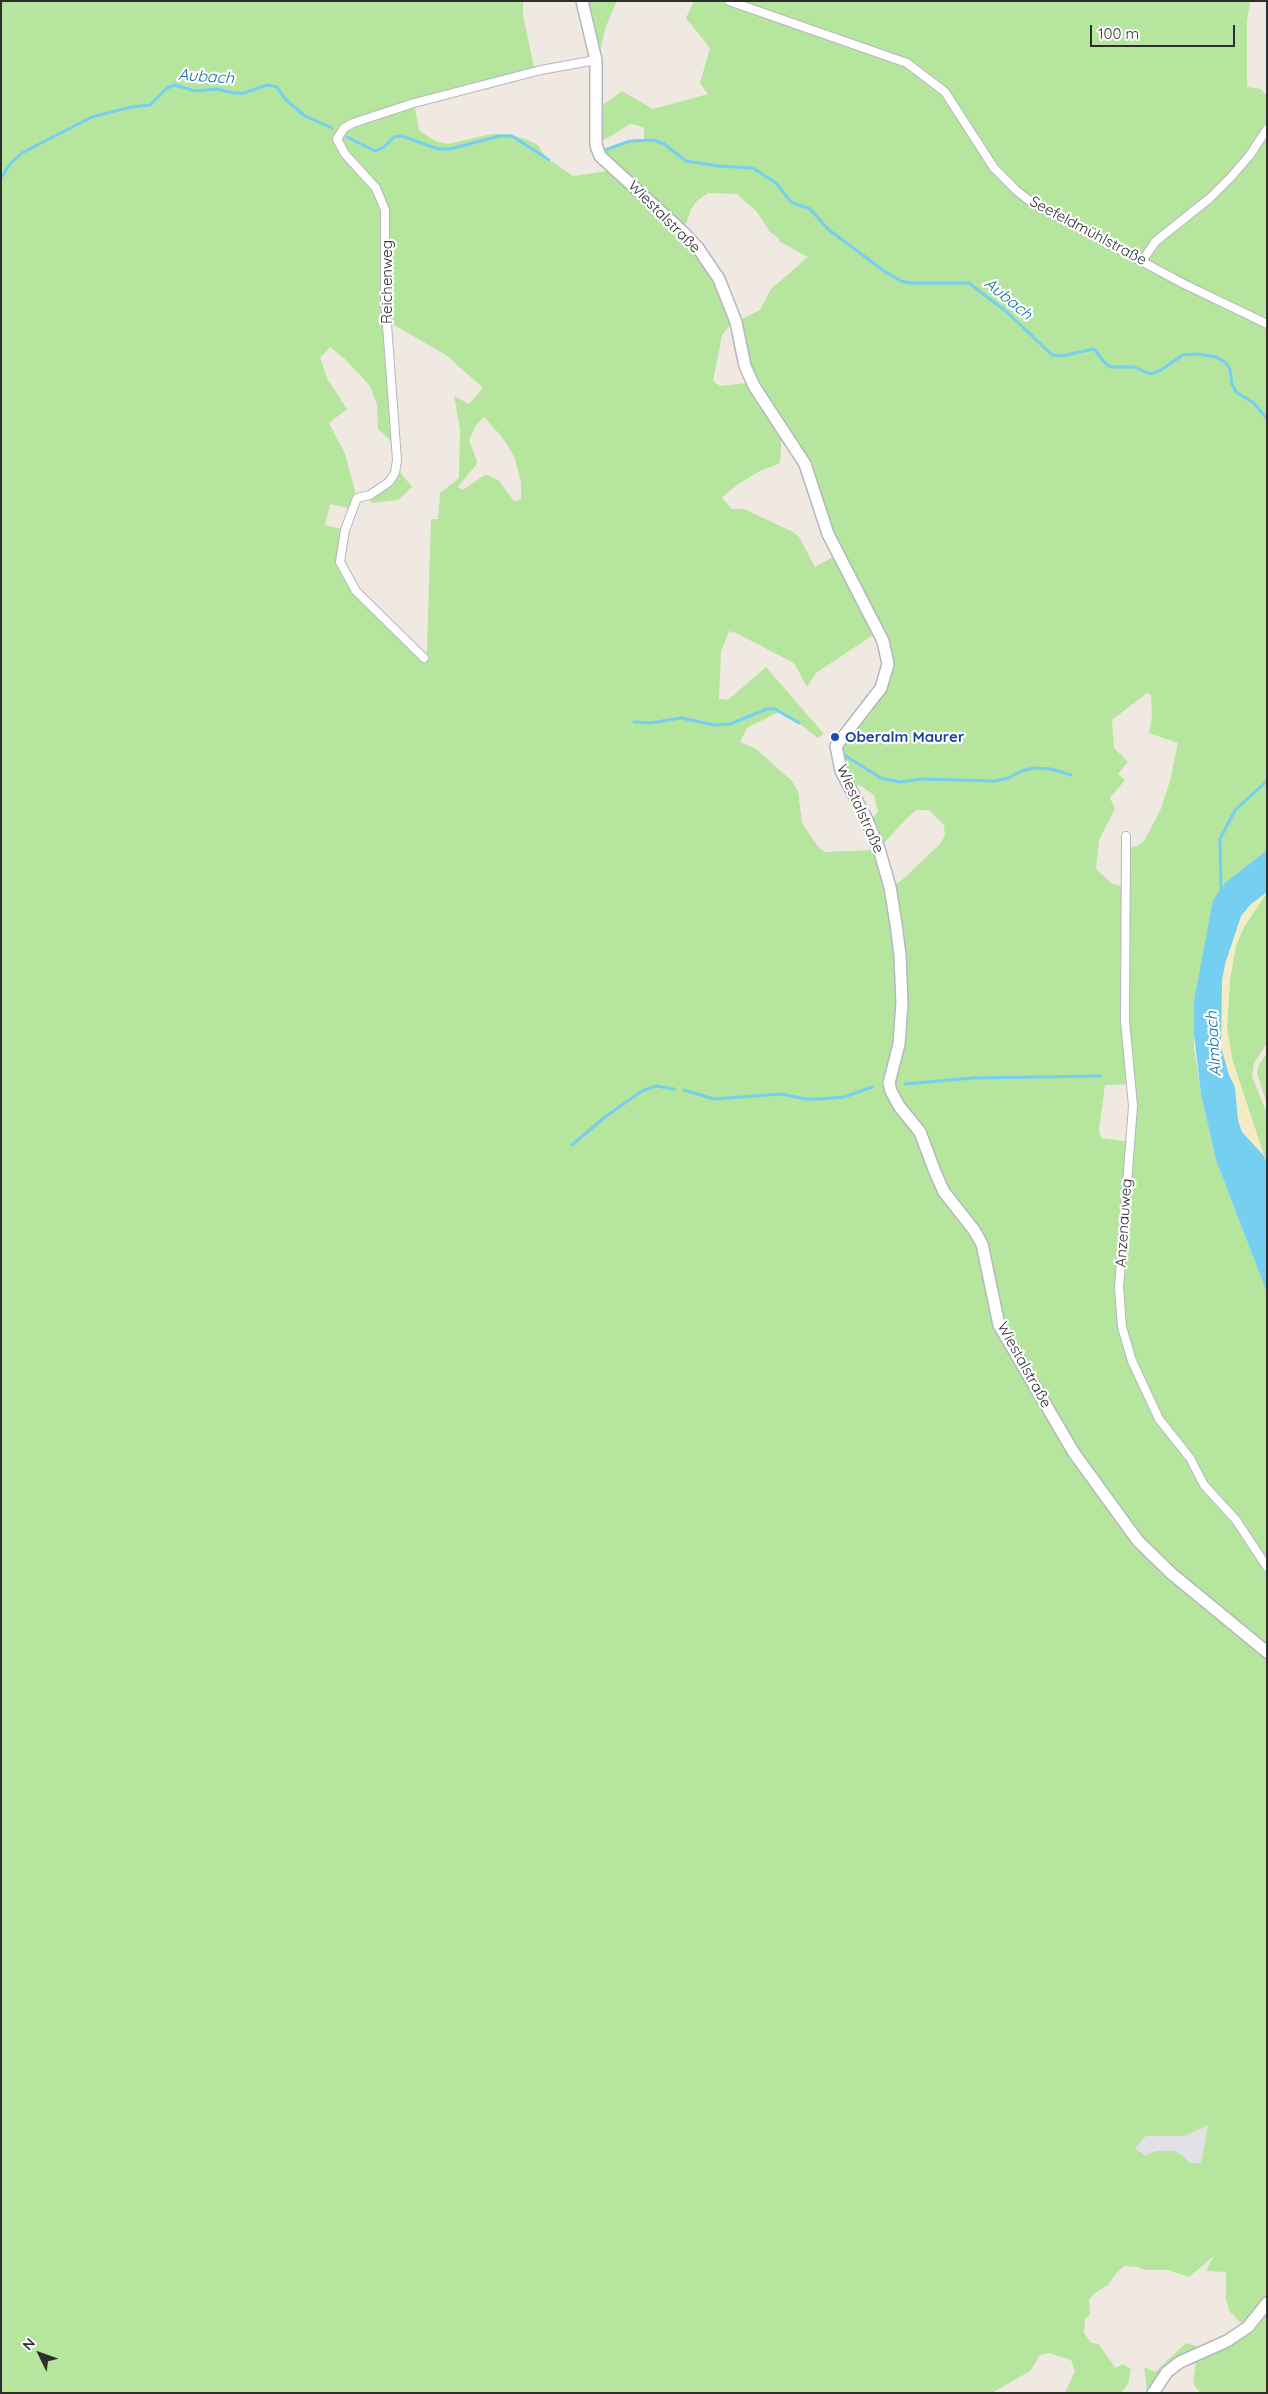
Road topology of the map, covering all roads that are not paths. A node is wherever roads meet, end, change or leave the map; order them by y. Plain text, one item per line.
1 (582, 1) edge
2 (728, 1) edge
3 (596, 60) junction
4 (1267, 129) edge
5 (1142, 261) junction
6 (1267, 324) edge
7 (424, 658) dead end
8 (1126, 836) dead end
9 (1267, 1567) edge
10 (1267, 1652) edge
11 (1267, 2303) edge
12 (1154, 2393) edge

1 - 3 street, Wiestalstraße
2 - 5 street, Seefeldmühlstraße
3 - 7 street, Reichenweg
3 - 10 street, Wiestalstraße
4 - 5 street
5 - 6 street, Seefeldmühlstraße
8 - 9 street, Anzenauweg
11 - 12 street

